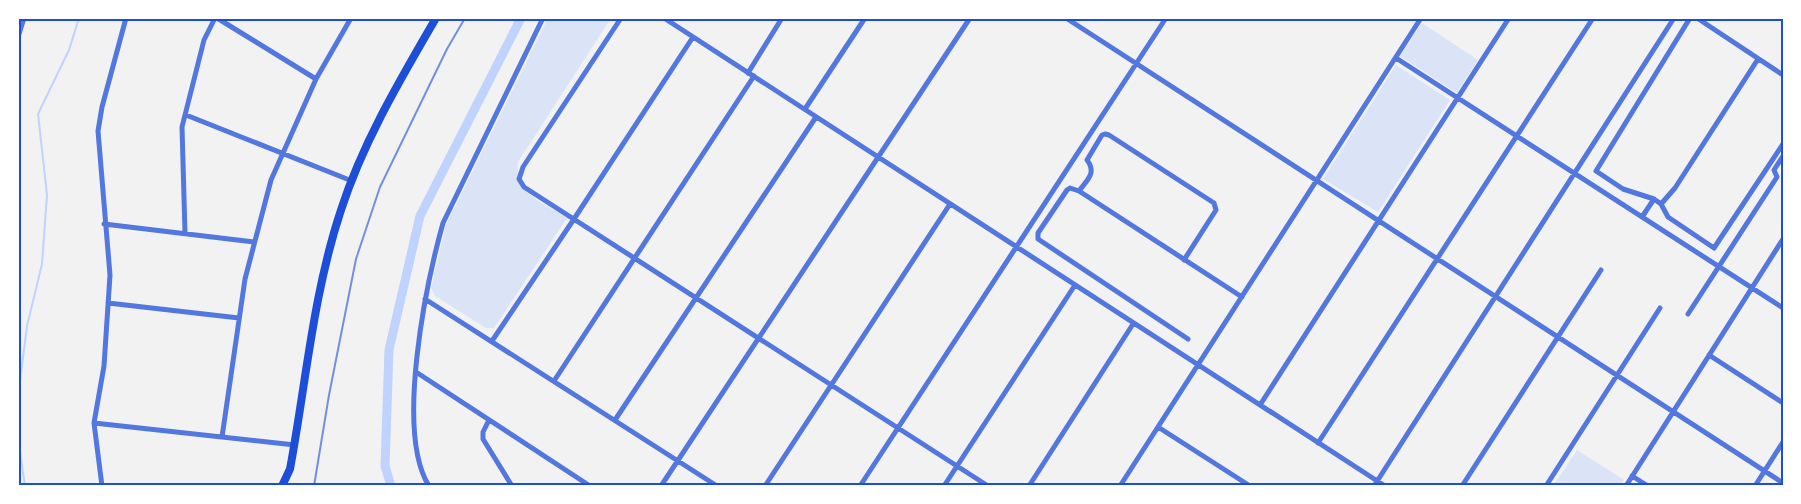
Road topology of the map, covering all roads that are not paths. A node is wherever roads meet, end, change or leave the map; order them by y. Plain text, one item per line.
1 (24, 18) edge
2 (126, 18) edge
3 (216, 18) edge
4 (351, 18) edge
5 (436, 18) edge
6 (543, 18) edge
7 (621, 18) edge
8 (664, 18) edge
9 (782, 18) edge
10 (865, 18) edge
11 (970, 18) edge
12 (1066, 18) edge
13 (1166, 18) edge
14 (1421, 18) edge
15 (1509, 18) edge
16 (1593, 18) edge
17 (1674, 18) edge
18 (1690, 18) edge
19 (1697, 18) edge
20 (673, 21) edge
21 (18, 37) edge
22 (693, 37) junction
23 (1396, 58) junction
24 (1758, 59) junction
25 (1136, 63) junction
26 (751, 75) junction
27 (1783, 75) edge
28 (316, 79) junction
29 (1457, 98) junction
30 (805, 110) junction
31 (186, 115) junction
32 (816, 117) junction
33 (1516, 136) junction
34 (1783, 144) edge
35 (283, 153) junction
36 (1783, 156) edge
37 (878, 157) junction
38 (1574, 174) junction
39 (1317, 180) junction
40 (352, 181) junction
41 (1079, 191) junction
42 (1654, 199) junction
43 (950, 204) junction
44 (1661, 204) junction
45 (1642, 217) junction
46 (574, 219) junction
47 (1378, 220) junction
48 (104, 224) junction
49 (185, 233) junction
50 (1783, 239) edge
51 (254, 242) junction
52 (1016, 247) junction
53 (634, 258) junction
54 (1437, 259) junction
55 (1184, 260) junction
56 (1719, 267) junction
57 (1601, 270) dead end
58 (1075, 285) junction
59 (1751, 288) junction
60 (1496, 296) junction
61 (1242, 297) junction
62 (696, 298) junction
63 (425, 299) junction
64 (108, 303) junction
65 (1660, 308) dead end
66 (1783, 309) edge
67 (1688, 314) dead end
68 (239, 318) junction
69 (1133, 324) junction
70 (1558, 337) junction
71 (759, 338) junction
72 (1188, 339) dead end
73 (492, 341) junction
74 (1709, 355) junction
75 (1198, 365) junction
76 (416, 372) junction
77 (1618, 376) junction
78 (554, 381) junction
79 (831, 385) junction
80 (1783, 403) edge
81 (1260, 405) junction
82 (1673, 412) junction
83 (489, 420) junction
84 (615, 420) junction
85 (94, 423) junction
86 (1158, 427) junction
87 (898, 428) junction
88 (222, 436) junction
89 (1783, 442) edge
90 (1318, 443) junction
91 (295, 445) junction
92 (678, 461) junction
93 (957, 466) junction
94 (1765, 471) junction
95 (1632, 476) junction
96 (1783, 483) edge
97 (1376, 484) edge
98 (102, 486) edge
99 (282, 486) edge
100 (429, 486) edge
101 (512, 486) edge
102 (590, 486) edge
103 (662, 486) edge
104 (717, 486) edge
105 (765, 486) edge
106 (860, 486) edge
107 (944, 486) edge
108 (988, 486) edge
109 (1029, 486) edge
110 (1120, 486) edge
111 (1249, 486) edge
112 (1385, 486) edge
113 (1462, 486) edge
114 (1546, 486) edge
115 (1626, 486) edge
116 (1648, 486) edge
117 (1755, 486) edge

1 - 21 street
2 - 48 street
3 - 28 street
3 - 31 street
4 - 28 street
5 - 40 main road
6 - 63 street
7 - 46 street
8 - 20 street
9 - 26 street
10 - 30 street
11 - 37 street
12 - 25 street
13 - 25 street
14 - 23 street
15 - 29 street
16 - 33 street
17 - 38 street
18 - 42 street
19 - 24 street
20 - 22 street
22 - 26 street
22 - 46 street
23 - 29 street
23 - 39 street
24 - 27 street
24 - 44 street
25 - 39 street
25 - 52 street
26 - 30 street
26 - 53 street
28 - 35 street
29 - 33 street
29 - 47 street
30 - 32 street
31 - 35 street
31 - 49 street
32 - 37 street
32 - 62 street
33 - 38 street
33 - 54 street
34 - 44 street
35 - 40 street
35 - 51 street
36 - 56 street
37 - 43 street
37 - 71 street
38 - 45 street
38 - 60 street
39 - 47 street
39 - 61 street
40 - 91 main road
41 - 55 street
41 - 55 street
41 - 72 street
42 - 44 street
42 - 45 street
43 - 52 street
43 - 79 street
45 - 56 street
46 - 53 street
46 - 73 street
47 - 54 street
47 - 81 street
48 - 49 street
48 - 64 street
49 - 51 street
50 - 59 street
51 - 68 street
52 - 58 street
52 - 87 street
53 - 62 street
53 - 78 street
54 - 60 street
54 - 90 street
55 - 61 street
56 - 59 street
56 - 67 street
57 - 70 street
58 - 69 street
58 - 93 street
59 - 66 street
59 - 74 street
60 - 70 street
60 - 97 street
61 - 75 street
62 - 71 street
62 - 84 street
63 - 73 street
63 - 76 street
64 - 68 street
64 - 85 street
65 - 77 street
68 - 88 street
69 - 75 street
69 - 109 street
70 - 77 street
70 - 113 street
71 - 79 street
71 - 92 street
73 - 78 street
74 - 80 street
74 - 82 street
75 - 81 street
75 - 86 street
76 - 83 street
76 - 100 street
77 - 82 street
77 - 114 street
78 - 84 street
79 - 87 street
79 - 105 street
81 - 90 street
82 - 94 street
82 - 95 street
83 - 101 street
83 - 102 street
84 - 92 street
85 - 88 street
85 - 98 street
86 - 110 street
86 - 111 street
87 - 93 street
87 - 106 street
88 - 91 street
89 - 94 street
90 - 97 street
91 - 99 main road
92 - 103 street
92 - 104 street
93 - 107 street
93 - 108 street
94 - 96 street
94 - 117 street
95 - 115 street
95 - 116 street
97 - 112 street

